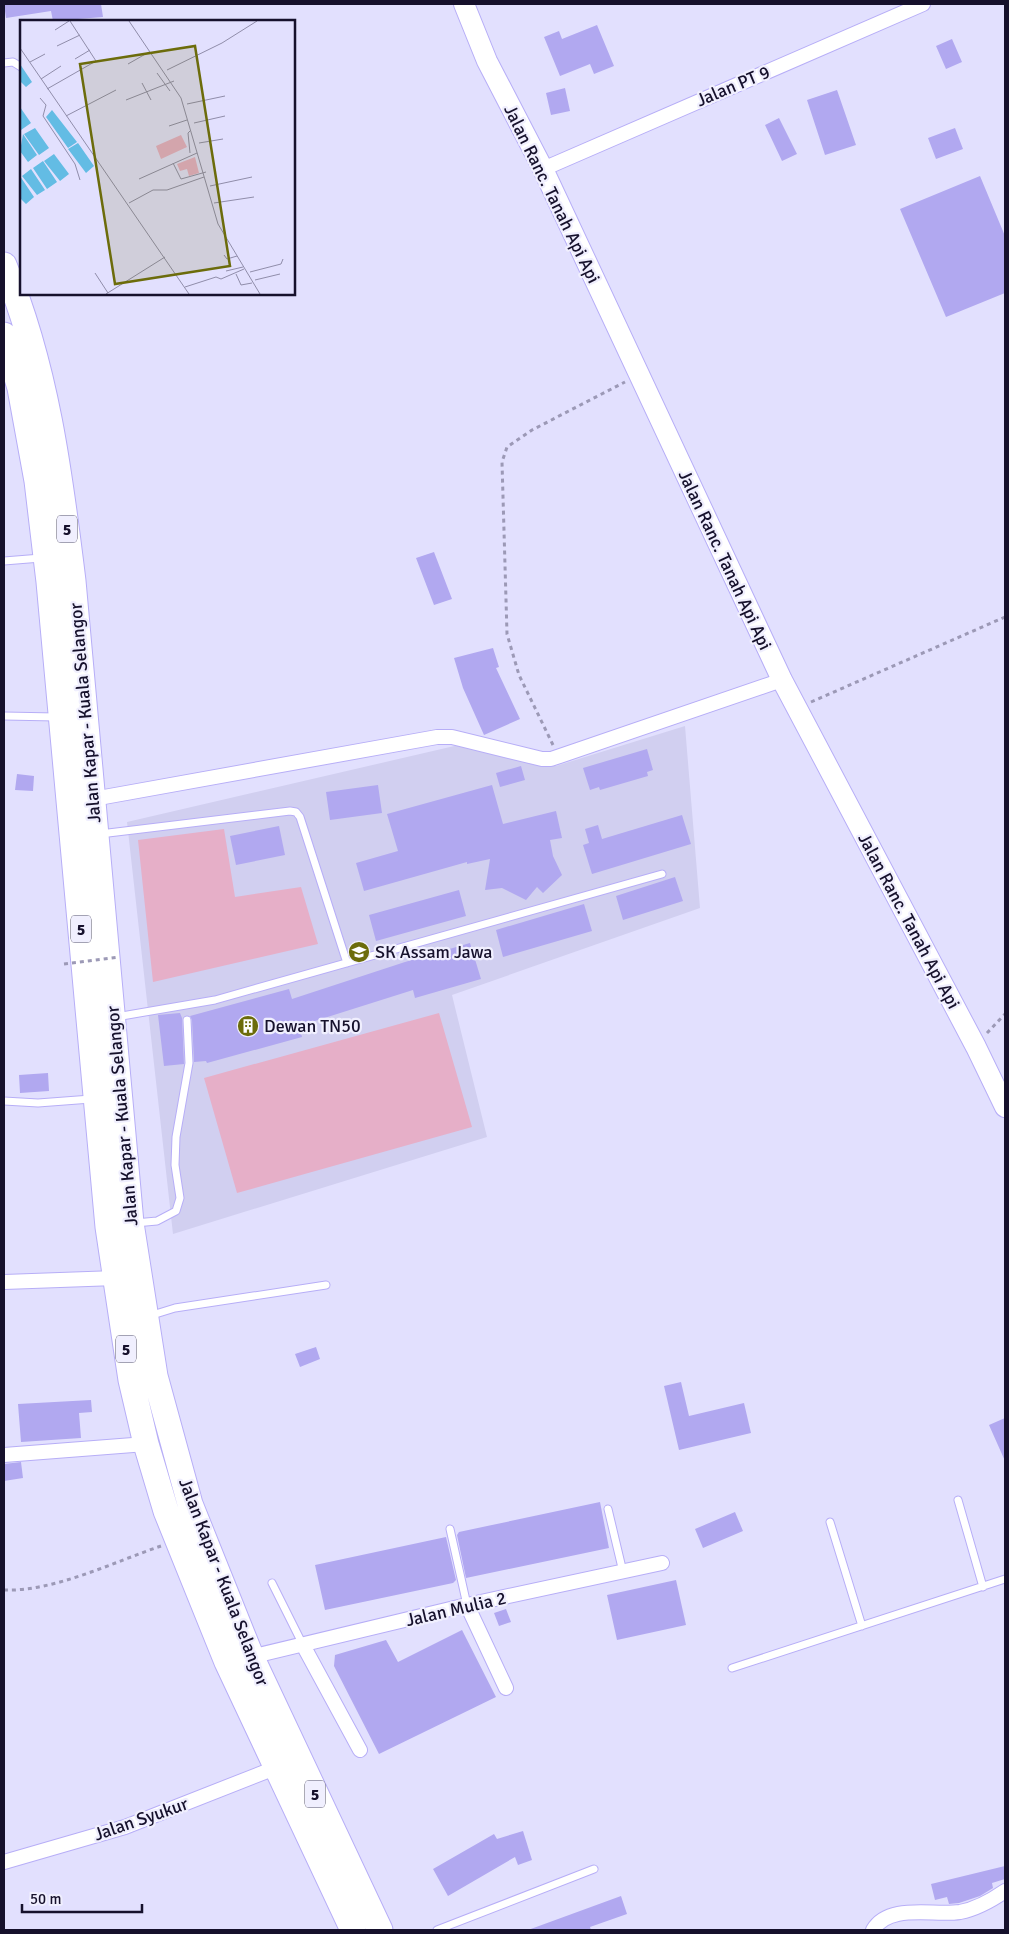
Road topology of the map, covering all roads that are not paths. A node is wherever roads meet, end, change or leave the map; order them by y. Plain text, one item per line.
1 (464, 4) edge
2 (923, 4) edge
3 (4, 62) edge
4 (20, 66) edge
5 (542, 169) junction
6 (4, 265) edge
7 (4, 335) edge
8 (46, 558) junction
9 (4, 561) edge
10 (782, 680) junction
11 (4, 716) edge
12 (61, 717) junction
13 (93, 799) junction
14 (84, 836) junction
15 (662, 874) dead end
16 (347, 963) junction
17 (101, 1019) junction
18 (187, 1020) dead end
19 (97, 1098) junction
20 (4, 1101) edge
21 (1005, 1107) edge
22 (131, 1223) junction
23 (116, 1278) junction
24 (4, 1282) edge
25 (326, 1285) dead end
26 (146, 1317) junction
27 (146, 1444) junction
28 (4, 1455) edge
29 (958, 1500) dead end
30 (608, 1509) dead end
31 (830, 1522) dead end
32 (450, 1529) dead end
33 (662, 1563) dead end
34 (623, 1572) junction
35 (1005, 1579) edge
36 (272, 1583) dead end
37 (984, 1586) junction
38 (467, 1605) junction
39 (862, 1626) junction
40 (303, 1645) junction
41 (239, 1659) junction
42 (732, 1668) dead end
43 (506, 1688) dead end
44 (360, 1750) dead end
45 (275, 1768) junction
46 (4, 1862) edge
47 (594, 1869) dead end
48 (1005, 1891) edge
49 (353, 1930) edge
50 (380, 1930) edge
51 (437, 1930) edge
52 (873, 1930) edge

1 - 5 street, Jalan Ranc. Tanah Api Api
2 - 5 street, Jalan PT 9
3 - 4 lane
5 - 10 street, Jalan Ranc. Tanah Api Api
6 - 13 highway, Jalan Kapar - Kuala Selangor / 5
7 - 8 highway, Jalan Kapar - Kuala Selangor / 5
8 - 9 lane
8 - 12 highway, Jalan Kapar - Kuala Selangor / 5
10 - 13 street
10 - 21 street, Jalan Ranc. Tanah Api Api
11 - 12 lane
12 - 14 highway, Jalan Kapar - Kuala Selangor / 5
13 - 14 highway, Jalan Kapar - Kuala Selangor / 5
14 - 16 lane
14 - 17 highway, Jalan Kapar - Kuala Selangor / 5
15 - 16 lane
16 - 17 lane
17 - 19 highway, Jalan Kapar - Kuala Selangor / 5
17 - 22 highway, Jalan Kapar - Kuala Selangor / 5
18 - 22 lane
19 - 20 lane
19 - 23 highway, Jalan Kapar - Kuala Selangor / 5
22 - 26 highway, Jalan Kapar - Kuala Selangor / 5
23 - 24 street
23 - 27 highway, Jalan Kapar - Kuala Selangor / 5
25 - 26 lane
26 - 41 highway, Jalan Kapar - Kuala Selangor / 5
27 - 28 street
27 - 41 highway, Jalan Kapar - Kuala Selangor / 5
29 - 37 lane
30 - 34 lane
31 - 39 lane
32 - 38 lane
33 - 34 street, Jalan Mulia 2
34 - 38 street, Jalan Mulia 2
35 - 37 lane
36 - 40 lane
37 - 39 lane
38 - 40 street, Jalan Mulia 2
38 - 43 street
39 - 42 lane
40 - 41 street, Jalan Mulia 2
40 - 44 street
41 - 45 highway, Jalan Kapar - Kuala Selangor / 5
41 - 50 highway, Jalan Kapar - Kuala Selangor / 5
45 - 46 street, Jalan Syukur
45 - 49 highway, Jalan Kapar - Kuala Selangor / 5
47 - 51 lane
48 - 52 street

